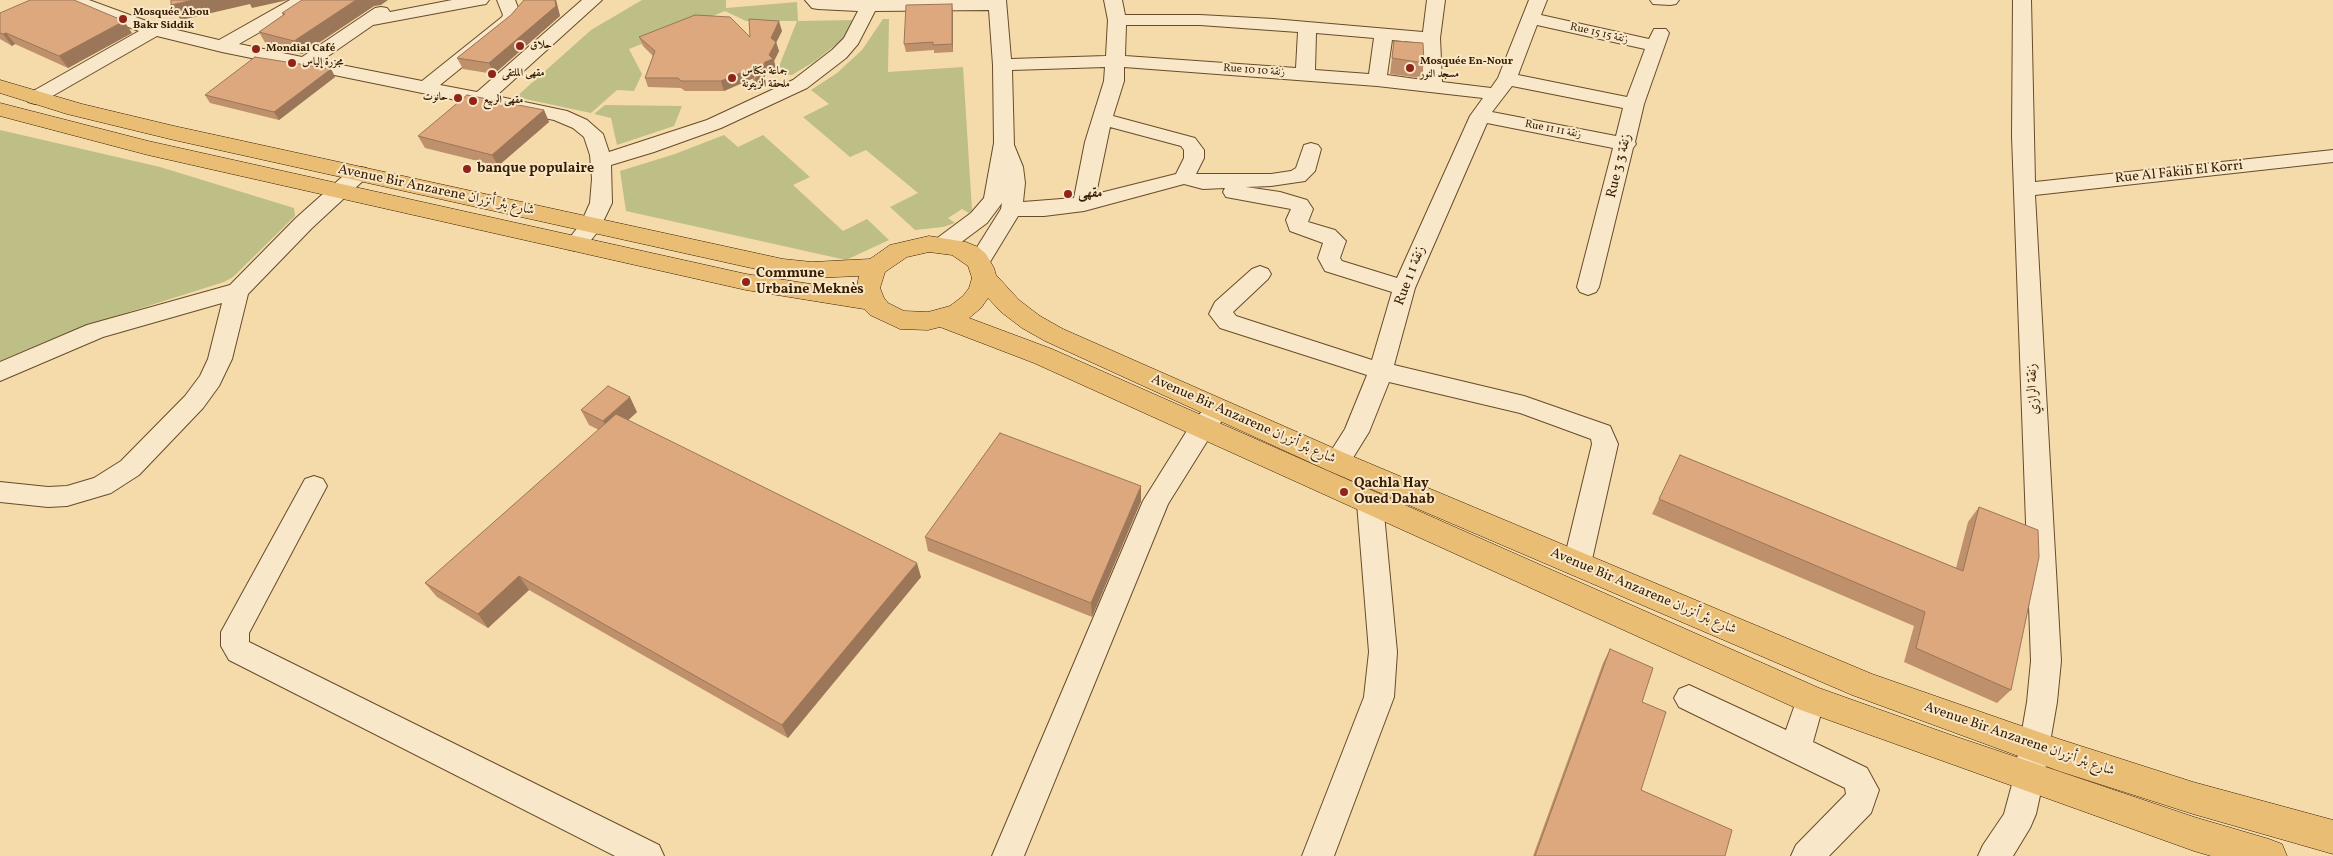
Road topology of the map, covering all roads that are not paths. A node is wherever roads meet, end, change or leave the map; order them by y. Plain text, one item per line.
1 (72, 0) edge
2 (303, 0) edge
3 (399, 0) edge
4 (480, 0) edge
5 (506, 0) edge
6 (593, 0) edge
7 (814, 0) edge
8 (1113, 0) edge
9 (1180, 0) edge
10 (1436, 0) edge
11 (1658, 0) edge
12 (1670, 0) edge
13 (2022, 0) edge
14 (998, 2) edge
15 (98, 4) edge
16 (869, 6) junction
17 (1531, 6) edge
18 (1117, 20) junction
19 (1175, 20) junction
20 (368, 21) junction
21 (1307, 27) junction
22 (154, 30) junction
23 (1384, 34) junction
24 (1431, 38) junction
25 (1657, 40) joint
26 (222, 46) junction
27 (1116, 61) junction
28 (306, 62) junction
29 (1002, 64) junction
30 (1305, 75) junction
31 (1377, 80) junction
32 (1433, 85) junction
33 (0, 86) edge
34 (426, 87) junction
35 (1501, 87) junction
36 (35, 98) junction
37 (481, 99) junction
38 (1634, 104) junction
39 (0, 109) edge
40 (1480, 116) junction
41 (1102, 119) junction
42 (1004, 143) junction
43 (1626, 144) junction
44 (1312, 148) dead end
45 (2333, 156) edge
46 (600, 161) junction
47 (359, 173) junction
48 (1193, 180) junction
49 (2026, 190) junction
50 (337, 192) junction
51 (1084, 204) junction
52 (1012, 209) junction
53 (591, 225) junction
54 (576, 244) junction
55 (944, 244) junction
56 (876, 267) junction
57 (980, 269) junction
58 (1260, 274) dead end
59 (1588, 287) dead end
60 (1404, 288) junction
61 (238, 291) junction
62 (872, 302) junction
63 (942, 318) junction
64 (1381, 371) junction
65 (0, 372) edge
66 (1210, 418) junction
67 (1337, 462) junction
68 (314, 486) dead end
69 (0, 492) edge
70 (1370, 503) junction
71 (1577, 564) junction
72 (1689, 698) dead end
73 (1810, 698) junction
74 (2035, 746) junction
75 (1796, 750) junction
76 (2030, 777) junction
77 (2333, 837) edge
78 (648, 856) edge
79 (1008, 856) edge
80 (1318, 856) edge
81 (1807, 856) edge
82 (1994, 856) edge
83 (2269, 856) edge

1 - 15 street
2 - 26 street
3 - 20 street
4 - 20 street
5 - 34 street
6 - 37 street
7 - 16 street
8 - 18 street
9 - 19 street
10 - 24 street
11 - 12 street
13 - 49 street, زنقة الرازي
14 - 16 street
14 - 29 street
15 - 22 street
16 - 46 street
17 - 25 street, Rue 15 زنقة 15
17 - 35 street, Rue 1 زنقة 1
18 - 19 street
18 - 27 street
19 - 21 street
20 - 28 street
21 - 23 street
21 - 30 street
22 - 26 street
22 - 36 street
23 - 24 street
23 - 31 street
24 - 32 street
25 - 38 street, Rue 3 زنقة 3
26 - 28 street
27 - 29 street, Rue 10 زنقة 10
27 - 30 street, Rue 10 زنقة 10
27 - 41 street
28 - 34 street
29 - 42 street
30 - 31 street, Rue 10 زنقة 10
31 - 32 street, Rue 10 زنقة 10
32 - 35 street, Rue 10 زنقة 10
33 - 36 main road, Avenue Bir Anzarene شارع بئر أنزران
34 - 37 street
35 - 38 street, Rue 10 زنقة 10
35 - 40 street, Rue 1 زنقة 1
36 - 47 main road, Avenue Bir Anzarene شارع بئر أنزران
37 - 46 street
38 - 43 street, Rue 3 زنقة 3
39 - 50 main road, Avenue Bir Anzarene شارع بئر أنزران
40 - 43 street, Rue 11 زنقة 11
40 - 60 street, Rue 1 زنقة 1
41 - 48 street
41 - 51 street
42 - 52 street
42 - 55 street
43 - 59 street, Rue 3 زنقة 3
44 - 48 street
45 - 49 street, Rue Al Fakih El Korri
46 - 53 street
47 - 50 street
47 - 53 main road, Avenue Bir Anzarene شارع بئر أنزران
48 - 51 street
48 - 60 street
49 - 74 street, زنقة الرازي
50 - 54 main road, Avenue Bir Anzarene شارع بئر أنزران
50 - 61 street
51 - 52 street
52 - 57 street
53 - 54 street
53 - 56 main road, Avenue Bir Anzarene شارع بئر أنزران
54 - 62 main road, Avenue Bir Anzarene شارع بئر أنزران
55 - 56 main road, Avenue Bir Anzarene شارع بئر أنزران
55 - 57 main road, Avenue Bir Anzarene شارع بئر أنزران
56 - 62 main road
57 - 63 main road, Avenue Bir Anzarene شارع بئر أنزران
57 - 66 main road, Avenue Bir Anzarene شارع بئر أنزران
58 - 64 street
60 - 64 street, Rue 1 زنقة 1
61 - 65 street
61 - 69 street
62 - 63 main road, Avenue Bir Anzarene شارع بئر أنزران
63 - 66 main road, Avenue Bir Anzarene شارع بئر أنزران
64 - 67 street, Rue 1 زنقة 1
64 - 71 street
66 - 67 main road, Avenue Bir Anzarene شارع بئر أنزران
66 - 70 main road, Avenue Bir Anzarene شارع بئر أنزران
66 - 79 street
67 - 71 main road, Avenue Bir Anzarene شارع بئر أنزران
68 - 78 street
70 - 73 main road, Avenue Bir Anzarene شارع بئر أنزران
70 - 80 street
71 - 74 main road, Avenue Bir Anzarene شارع بئر أنزران
72 - 75 street
73 - 75 street
73 - 76 main road, Avenue Bir Anzarene شارع بئر أنزران
74 - 76 street, زنقة الرازي
74 - 77 main road, Avenue Bir Anzarene شارع بئر أنزران
75 - 81 street
76 - 82 street, زنقة الرازي
76 - 83 main road, Avenue Bir Anzarene شارع بئر أنزران

